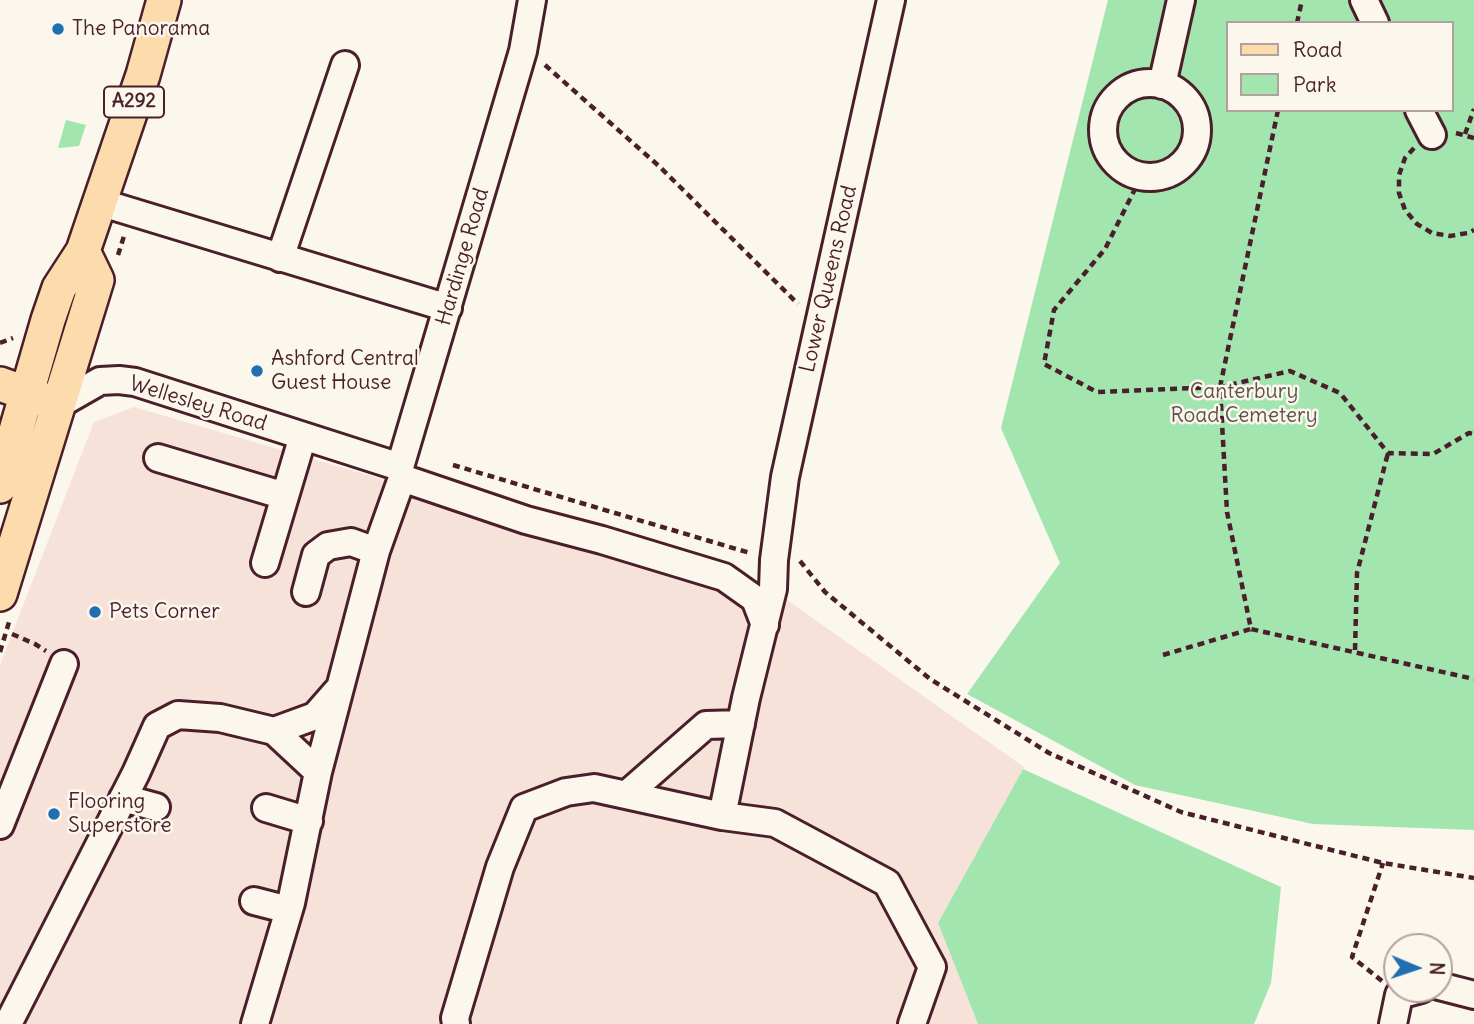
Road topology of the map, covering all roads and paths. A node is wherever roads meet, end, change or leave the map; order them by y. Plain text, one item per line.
1 (164, 0) edge
2 (532, 0) edge
3 (891, 0) edge
4 (1181, 0) edge
5 (1302, 0) edge
6 (1364, 0) edge
7 (1297, 21) edge
8 (1374, 21) edge
9 (523, 51) junction
10 (345, 65) dead end
11 (1162, 85) junction
12 (1474, 109) edge
13 (1278, 112) edge
14 (1420, 112) edge
15 (1465, 134) junction
16 (1432, 135) junction
17 (1474, 138) edge
18 (1141, 177) junction
19 (100, 202) junction
20 (1474, 230) edge
21 (83, 251) junction
22 (281, 258) junction
23 (448, 308) junction
24 (818, 325) junction
25 (1220, 387) junction
26 (14, 389) edge
27 (58, 405) junction
28 (1474, 433) edge
29 (303, 436) junction
30 (1388, 453) junction
31 (158, 458) dead end
32 (403, 466) junction
33 (0, 486) edge
34 (285, 496) junction
35 (376, 551) junction
36 (774, 560) junction
37 (265, 563) dead end
38 (306, 592) dead end
39 (0, 594) edge
40 (765, 625) junction
41 (1251, 629) junction
42 (12, 634) dead end
43 (1356, 650) junction
44 (1163, 655) dead end
45 (64, 664) joint
46 (1474, 679) edge
47 (340, 688) junction
48 (741, 724) junction
49 (274, 731) junction
50 (318, 772) junction
51 (626, 795) junction
52 (123, 798) junction
53 (156, 807) dead end
54 (266, 808) dead end
55 (722, 816) junction
56 (309, 821) junction
57 (0, 825) edge
58 (1383, 863) junction
59 (1474, 877) edge
60 (254, 901) dead end
61 (289, 910) junction
62 (1383, 976) edge
63 (1453, 990) edge
64 (1474, 995) edge
65 (1404, 1003) edge
66 (8, 1024) edge
67 (255, 1024) edge
68 (456, 1024) edge
69 (912, 1024) edge
70 (1393, 1024) edge

1 - 19 main road, A292
2 - 9 street, Hardinge Road
3 - 24 street, Lower Queens Road
4 - 11 street
5 - 7 path
6 - 8 street
9 - 23 street, Hardinge Road
9 - 24 path
10 - 22 street
11 - 18 street
11 - 18 street
12 - 15 path
13 - 25 path
14 - 16 street
15 - 16 path
15 - 17 path
16 - 20 path
18 - 25 path
19 - 21 main road, A292
19 - 22 street
21 - 26 main road, A292
21 - 27 main road
22 - 23 street
23 - 32 street, Hardinge Road
24 - 36 street, Lower Queens Road
25 - 30 path
25 - 41 path
26 - 27 main road
26 - 33 main road, A292
27 - 29 street, Wellesley Road
27 - 39 main road
28 - 30 path
29 - 32 street, Wellesley Road
29 - 34 street
30 - 43 path
31 - 34 street
32 - 35 street, Hardinge Road
32 - 36 path
32 - 40 street, Wellesley Road
34 - 37 street
35 - 38 street
35 - 47 street, Hardinge Road
36 - 40 street, Lower Queens Road
36 - 58 path
40 - 48 street, Lower Queens Road
41 - 43 path
41 - 44 path
42 - 45 path
43 - 46 path
45 - 57 street
47 - 49 street
47 - 50 street, Hardinge Road
48 - 51 street
48 - 55 street, Lower Queens Road
49 - 50 street
49 - 52 street
50 - 56 street, Hardinge Road
51 - 55 street
51 - 68 street
52 - 53 street
52 - 66 street
54 - 56 street
55 - 69 street
56 - 61 street, Hardinge Road
58 - 59 path
58 - 62 path
60 - 61 street
61 - 67 street, Hardinge Road
63 - 64 street
65 - 70 street

